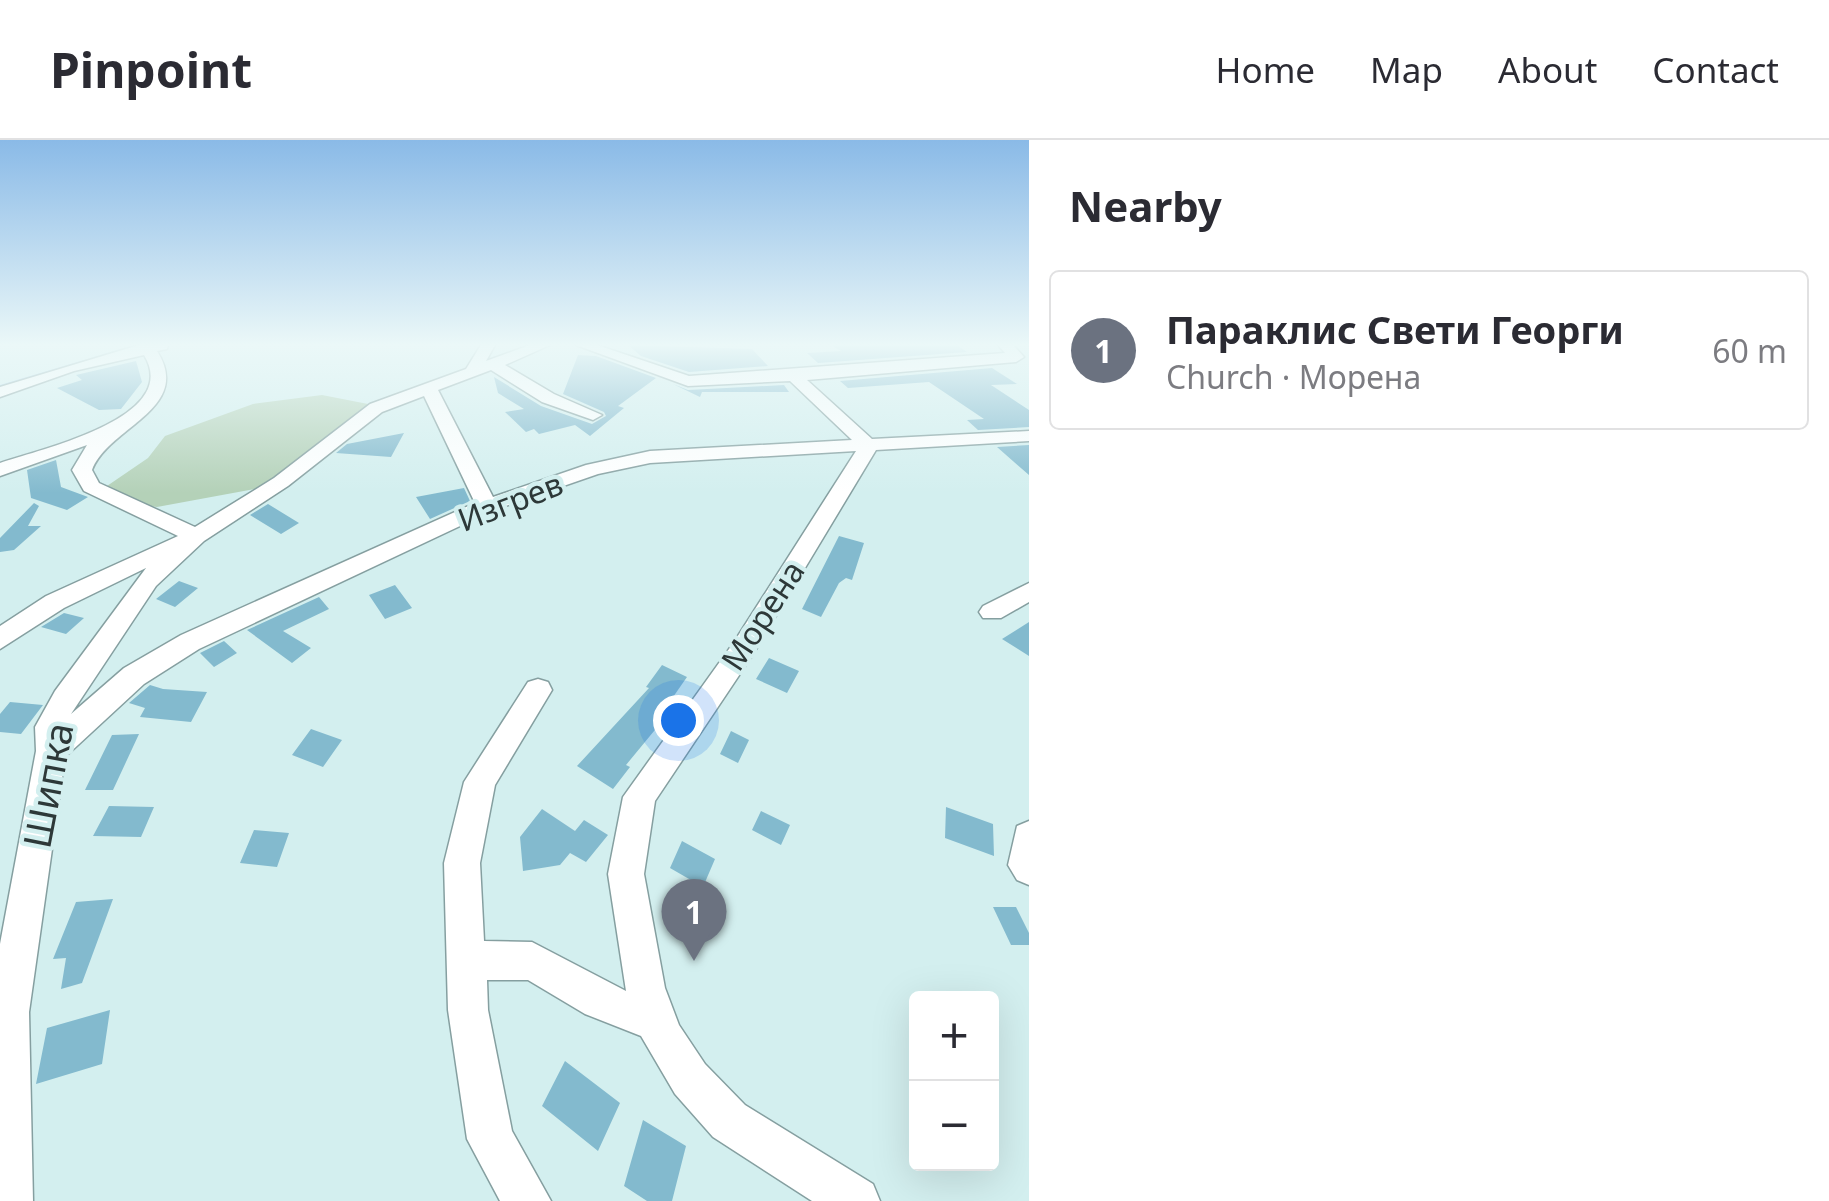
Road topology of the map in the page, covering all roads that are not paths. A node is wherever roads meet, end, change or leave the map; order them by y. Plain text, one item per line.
1 (149, 395) edge
2 (413, 395) edge
3 (432, 395) edge
4 (543, 395) edge
5 (814, 395) edge
6 (593, 415) dead end
7 (131, 423) junction
8 (1029, 436) edge
9 (869, 446) junction
10 (0, 470) edge
11 (488, 506) junction
12 (196, 536) junction
13 (1029, 591) edge
14 (992, 612) dead end
15 (0, 639) edge
16 (538, 690) dead end
17 (51, 751) junction
18 (1029, 837) edge
19 (1029, 868) edge
20 (466, 960) junction
21 (656, 1018) junction
22 (9, 1201) edge
23 (527, 1201) edge
24 (856, 1201) edge

1 - 7 street
2 - 12 street
3 - 11 street
4 - 6 street
5 - 9 street
7 - 10 street
7 - 12 street
8 - 9 street, Изгрев
9 - 11 street, Изгрев
9 - 21 street, Морена
11 - 17 street, Изгрев
12 - 15 street
12 - 17 street, Шипка
13 - 14 street
16 - 20 street
17 - 22 street, Шипка
18 - 19 street
20 - 21 street
20 - 23 street
21 - 24 street, Морена

